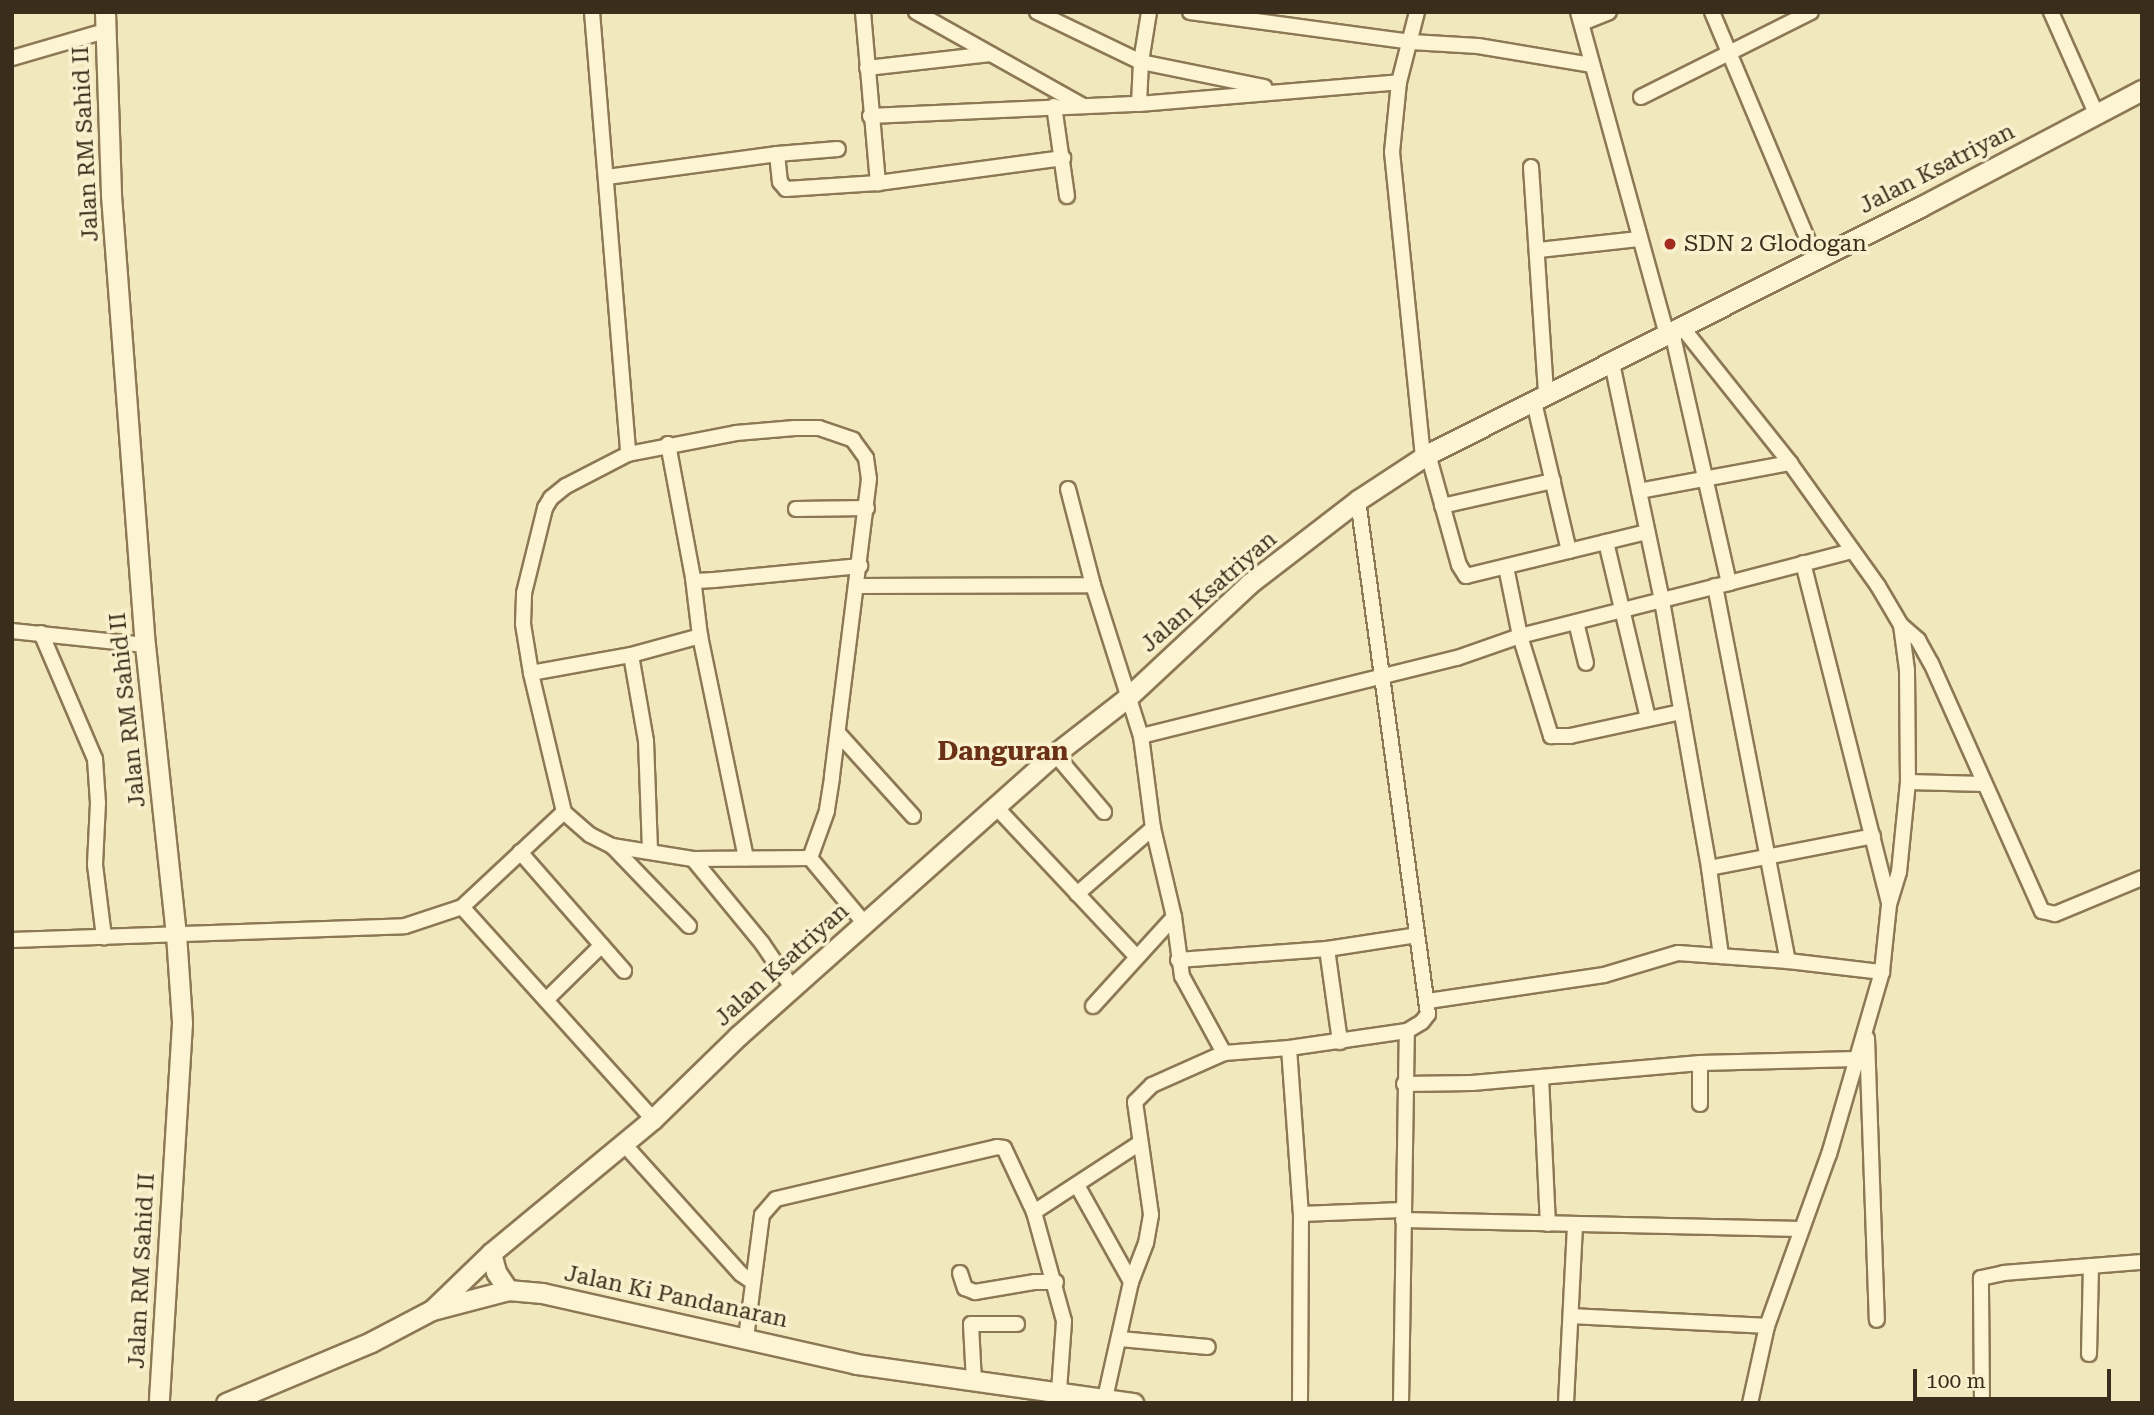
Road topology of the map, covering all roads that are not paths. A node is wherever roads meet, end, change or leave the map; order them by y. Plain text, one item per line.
1 (592, 12) edge
2 (863, 12) edge
3 (916, 12) edge
4 (1037, 12) edge
5 (1149, 12) edge
6 (1190, 12) edge
7 (1417, 12) edge
8 (1609, 12) edge
9 (1712, 12) edge
10 (1811, 12) edge
11 (2051, 12) edge
12 (1580, 18) edge
13 (105, 22) edge
14 (1411, 42) junction
15 (989, 54) junction
16 (1728, 54) junction
17 (12, 58) edge
18 (1140, 62) junction
19 (1592, 65) junction
20 (867, 68) junction
21 (1399, 82) junction
22 (1280, 90) junction
23 (2142, 90) edge
24 (1641, 97) dead end
25 (1139, 104) junction
26 (1083, 105) junction
27 (1054, 106) junction
28 (2096, 113) junction
29 (870, 116) junction
30 (838, 149) dead end
31 (777, 154) junction
32 (1063, 158) junction
33 (1531, 167) dead end
34 (607, 177) junction
35 (878, 183) junction
36 (1067, 196) dead end
37 (1639, 239) junction
38 (1539, 250) junction
39 (1816, 260) junction
40 (1674, 332) junction
41 (1612, 363) junction
42 (1540, 399) junction
43 (668, 444) junction
44 (628, 454) junction
45 (1426, 455) junction
46 (1790, 463) junction
47 (1707, 478) junction
48 (1553, 481) junction
49 (1068, 489) dead end
50 (1639, 491) junction
51 (1358, 500) junction
52 (1442, 506) junction
53 (867, 508) junction
54 (796, 509) dead end
55 (1647, 532) junction
56 (1606, 542) junction
57 (1569, 551) junction
58 (1852, 551) junction
59 (1803, 562) junction
60 (860, 566) junction
61 (1506, 567) junction
62 (693, 578) junction
63 (1722, 584) junction
64 (1093, 585) junction
65 (856, 586) junction
66 (1662, 601) junction
67 (1624, 610) junction
68 (1576, 622) junction
69 (1901, 625) junction
70 (12, 631) edge
71 (41, 634) junction
72 (700, 636) junction
73 (1520, 636) junction
74 (145, 645) junction
75 (631, 655) junction
76 (1586, 663) dead end
77 (531, 673) junction
78 (1382, 677) junction
79 (1128, 697) junction
80 (1681, 712) junction
81 (1648, 718) junction
82 (838, 733) junction
83 (1141, 736) junction
84 (1055, 754) junction
85 (1908, 782) junction
86 (1984, 784) junction
87 (996, 807) junction
88 (564, 812) junction
89 (1104, 812) dead end
90 (913, 816) dead end
91 (1153, 828) junction
92 (1873, 836) junction
93 (612, 846) junction
94 (649, 851) junction
95 (520, 852) junction
96 (746, 858) junction
97 (810, 858) junction
98 (693, 859) junction
99 (1769, 859) junction
100 (1709, 868) junction
101 (2142, 878) edge
102 (1077, 894) junction
103 (1889, 905) junction
104 (462, 907) junction
105 (1174, 917) junction
106 (864, 924) junction
107 (690, 926) dead end
108 (176, 934) junction
109 (1417, 935) junction
110 (104, 937) junction
111 (12, 940) edge
112 (602, 945) junction
113 (1327, 949) junction
114 (1721, 956) junction
115 (1136, 957) junction
116 (1178, 960) junction
117 (1788, 961) junction
118 (624, 971) dead end
119 (1882, 972) junction
120 (793, 989) junction
121 (546, 1000) junction
122 (1428, 1001) junction
123 (1093, 1006) dead end
124 (1866, 1027) junction
125 (1407, 1031) junction
126 (1340, 1042) junction
127 (1289, 1048) junction
128 (1224, 1052) junction
129 (1857, 1059) junction
130 (1700, 1063) junction
131 (1541, 1077) junction
132 (1404, 1084) junction
133 (1700, 1104) dead end
134 (653, 1119) junction
135 (623, 1143) junction
136 (1140, 1143) junction
137 (1077, 1186) junction
138 (1034, 1212) junction
139 (1301, 1214) junction
140 (1403, 1215) junction
141 (1548, 1224) junction
142 (1575, 1224) junction
143 (1801, 1229) junction
144 (491, 1253) junction
145 (2142, 1262) edge
146 (2091, 1266) junction
147 (960, 1273) dead end
148 (752, 1282) junction
149 (1056, 1282) junction
150 (1131, 1282) junction
151 (508, 1290) junction
152 (432, 1310) junction
153 (1572, 1316) junction
154 (1877, 1320) dead end
155 (1017, 1324) dead end
156 (1767, 1326) junction
157 (746, 1338) junction
158 (1120, 1339) junction
159 (1208, 1347) dead end
160 (2089, 1354) dead end
161 (974, 1382) junction
162 (1059, 1391) junction
163 (1104, 1401) edge
164 (159, 1403) edge
165 (226, 1403) edge
166 (1133, 1403) edge
167 (1300, 1403) edge
168 (1401, 1403) edge
169 (1566, 1403) edge
170 (1750, 1403) edge
171 (1982, 1403) edge

1 - 34 street
2 - 20 street
3 - 15 street
4 - 18 street
5 - 18 street
6 - 14 street
7 - 14 street
8 - 12 street
9 - 16 street
10 - 16 street
11 - 28 street
12 - 19 street
13 - 17 street
13 - 74 street, Jalan RM Sahid II
14 - 19 street
14 - 21 street
15 - 20 street
15 - 26 street
16 - 24 street
16 - 39 street
18 - 22 street
18 - 25 street
19 - 37 street
20 - 29 street
21 - 22 street
21 - 45 street
22 - 25 street
23 - 28 street, Jalan Ksatriyan
25 - 26 street
26 - 27 street
27 - 29 street
27 - 32 street
28 - 39 street, Jalan Ksatriyan
29 - 35 street
30 - 31 street
31 - 34 street
31 - 35 street
32 - 35 street
32 - 36 street
33 - 38 street
34 - 44 street
37 - 38 street
37 - 40 street
38 - 42 street
39 - 40 street, Jalan Ksatriyan
40 - 41 street, Jalan Ksatriyan
40 - 46 street
40 - 47 street
41 - 42 street, Jalan Ksatriyan
41 - 50 street
42 - 45 street, Jalan Ksatriyan
42 - 48 street
43 - 44 street
43 - 53 street
43 - 62 street
44 - 77 street
45 - 51 street, Jalan Ksatriyan
45 - 52 street
46 - 47 street
46 - 58 street
47 - 50 street
47 - 63 street
48 - 52 street
48 - 57 street
49 - 64 street
50 - 55 street
51 - 78 street
51 - 79 street, Jalan Ksatriyan
52 - 61 street
53 - 54 street
53 - 60 street
55 - 56 street
55 - 66 street
56 - 57 street
56 - 67 street
57 - 61 street
58 - 59 street
58 - 69 street
59 - 63 street
59 - 92 street
60 - 62 street
60 - 65 street
61 - 73 street
62 - 72 street
63 - 66 street
63 - 99 street
64 - 65 street
64 - 79 street
65 - 82 street
66 - 67 street
66 - 80 street
67 - 68 street
67 - 81 street
68 - 73 street
68 - 76 street
69 - 85 street
69 - 86 street
70 - 71 street
71 - 74 street
71 - 110 street
72 - 75 street
72 - 96 street
73 - 78 street
73 - 81 street
74 - 108 street, Jalan RM Sahid II
75 - 77 street
75 - 94 street
77 - 88 street
78 - 83 street
78 - 109 street
79 - 83 street
79 - 84 street, Jalan Ksatriyan
80 - 81 street
80 - 100 street
82 - 90 street
82 - 97 street
83 - 91 street
84 - 87 street, Jalan Ksatriyan
84 - 89 street
85 - 86 street
85 - 103 street
86 - 101 street
87 - 102 street
87 - 106 street, Jalan Ksatriyan
88 - 93 street
88 - 95 street
91 - 102 street
91 - 105 street
92 - 99 street
92 - 103 street
93 - 94 street
93 - 107 street
94 - 98 street
95 - 104 street
95 - 112 street
96 - 97 street
96 - 98 street
97 - 106 street
98 - 120 street
99 - 100 street
99 - 117 street
100 - 114 street
102 - 115 street
103 - 119 street
104 - 108 street
104 - 121 street
105 - 115 street
105 - 116 street
106 - 120 street, Jalan Ksatriyan
108 - 110 street
108 - 164 street, Jalan RM Sahid II
109 - 113 street
109 - 122 street
110 - 111 street
112 - 118 street
112 - 121 street
113 - 116 street
113 - 126 street
114 - 117 street
114 - 122 street
115 - 123 street
116 - 128 street
117 - 119 street
119 - 124 street
120 - 134 street, Jalan Ksatriyan
121 - 134 street
122 - 125 street
124 - 129 street
124 - 154 street
125 - 126 street
125 - 132 street
126 - 127 street
127 - 128 street
127 - 139 street
128 - 136 street
129 - 130 street
129 - 143 street
130 - 131 street
130 - 133 street
131 - 132 street
131 - 141 street
132 - 140 street
134 - 135 street, Jalan Ksatriyan
135 - 144 street, Jalan Ksatriyan
135 - 148 street
136 - 137 street
136 - 150 street
137 - 138 street
137 - 150 street
138 - 148 street
138 - 149 street
139 - 140 street
139 - 167 street
140 - 141 street
140 - 168 street
141 - 142 street
142 - 143 street
142 - 153 street
143 - 156 street
144 - 151 street
144 - 152 street, Jalan Ksatriyan
145 - 146 street
146 - 160 street
146 - 171 street
147 - 149 street
148 - 157 street
149 - 162 street
150 - 158 street
151 - 152 street, Jalan Ki Pandanaran
151 - 157 street, Jalan Ki Pandanaran
152 - 165 street, Jalan Ki Pandanaran
153 - 156 street
153 - 169 street
155 - 161 street
156 - 170 street
157 - 161 street, Jalan Ki Pandanaran
158 - 159 street
158 - 163 street
161 - 162 street, Jalan Ki Pandanaran
162 - 163 street, Jalan Ki Pandanaran
163 - 166 street, Jalan Ki Pandanaran

